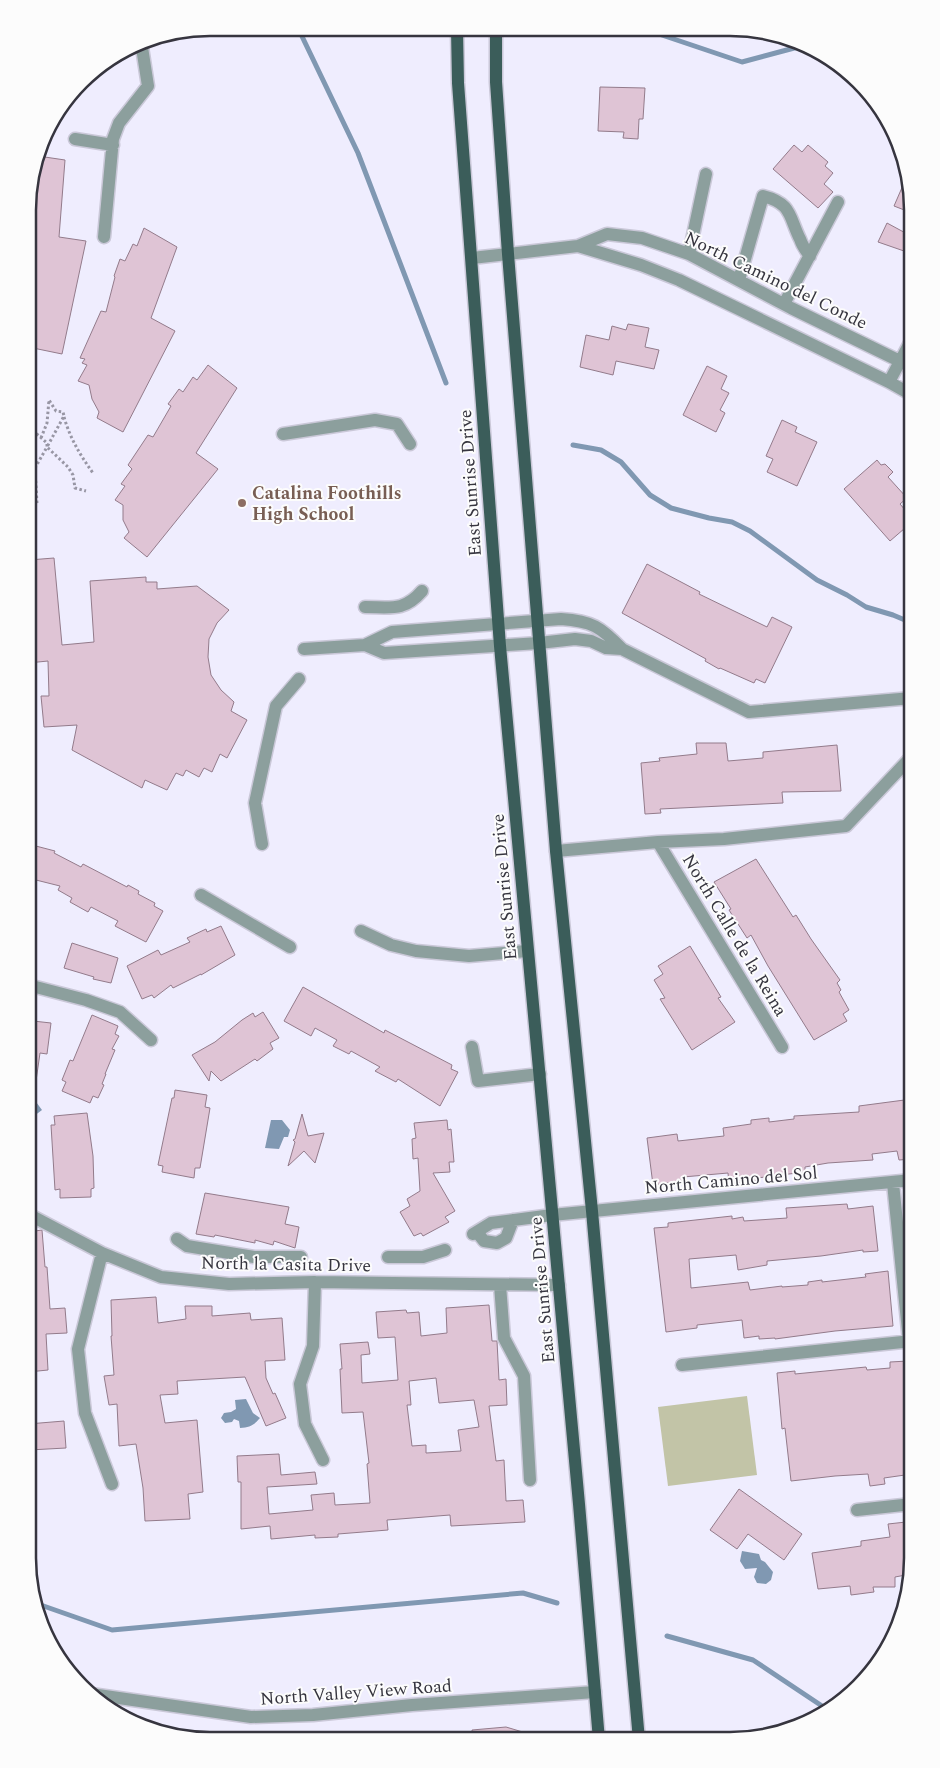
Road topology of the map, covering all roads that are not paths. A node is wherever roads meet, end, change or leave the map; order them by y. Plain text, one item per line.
1 (496, 36) edge
2 (457, 37) edge
3 (142, 49) edge
4 (75, 139) dead end
5 (113, 144) junction
6 (706, 174) dead end
7 (838, 202) dead end
8 (104, 237) dead end
9 (578, 246) junction
10 (508, 254) junction
11 (689, 254) junction
12 (810, 256) junction
13 (472, 258) junction
14 (739, 280) junction
15 (784, 304) junction
16 (904, 353) edge
17 (900, 360) junction
18 (904, 363) edge
19 (890, 382) junction
20 (904, 390) edge
21 (283, 434) dead end
22 (410, 444) dead end
23 (422, 591) dead end
24 (365, 607) dead end
25 (538, 621) junction
26 (498, 624) junction
27 (540, 643) junction
28 (365, 645) junction
29 (500, 646) junction
30 (304, 649) dead end
31 (622, 649) junction
32 (300, 679) dead end
33 (904, 699) edge
34 (904, 765) edge
35 (658, 842) junction
36 (262, 844) dead end
37 (556, 851) junction
38 (201, 895) dead end
39 (361, 931) dead end
40 (290, 946) dead end
41 (527, 951) junction
42 (36, 987) edge
43 (152, 1040) dead end
44 (782, 1047) dead end
45 (472, 1048) dead end
46 (540, 1074) junction
47 (903, 1181) edge
48 (893, 1182) junction
49 (592, 1211) junction
50 (552, 1215) junction
51 (36, 1218) edge
52 (513, 1220) junction
53 (177, 1240) dead end
54 (445, 1250) dead end
55 (102, 1253) junction
56 (301, 1257) dead end
57 (388, 1257) dead end
58 (903, 1272) edge
59 (315, 1282) junction
60 (500, 1285) junction
61 (559, 1285) junction
62 (903, 1342) edge
63 (682, 1366) dead end
64 (323, 1460) dead end
65 (530, 1480) dead end
66 (112, 1484) dead end
67 (903, 1505) edge
68 (857, 1510) dead end
69 (595, 1692) junction
70 (104, 1696) edge
71 (598, 1732) edge
72 (638, 1732) edge

1 - 10 main road
2 - 13 main road, East Sunrise Drive
3 - 5 street
4 - 5 street
5 - 8 street
6 - 11 street
7 - 12 street
9 - 10 street, North Camino del Conde
9 - 11 street, North Camino del Conde
9 - 19 street, North Camino del Conde
10 - 13 street, North Camino del Conde
10 - 25 main road
11 - 14 street, North Camino del Conde
12 - 14 street
12 - 15 street
13 - 26 main road, East Sunrise Drive
14 - 15 street, North Camino del Conde
15 - 17 street, North Camino del Conde
16 - 17 street
17 - 18 street, North Camino del Conde
17 - 19 street
19 - 20 street, North Camino del Conde
21 - 22 street
23 - 24 street
25 - 26 street
25 - 27 main road
25 - 31 street
26 - 28 street
26 - 29 main road, East Sunrise Drive
27 - 29 street
27 - 31 street
27 - 37 main road
28 - 29 street
28 - 30 street
29 - 41 main road, East Sunrise Drive
31 - 33 street
32 - 36 street
34 - 35 street, North Calle de la Reina
35 - 37 street, North Calle de la Reina
35 - 44 street, North Calle de la Reina
37 - 49 main road
38 - 40 street
39 - 41 street
41 - 46 main road, East Sunrise Drive
42 - 43 street
45 - 46 street
46 - 50 main road, East Sunrise Drive
47 - 48 street, North Camino del Sol
48 - 49 street, North Camino del Sol
48 - 58 street
49 - 50 street, North Camino del Sol
49 - 72 main road
50 - 52 street, North Camino del Sol
50 - 61 main road, East Sunrise Drive
51 - 55 street, North la Casita Drive
52 - 52 street, North Camino del Sol
53 - 56 street
54 - 57 street
55 - 59 street, North la Casita Drive
55 - 66 street
59 - 60 street, North la Casita Drive
59 - 64 street
60 - 61 street, North la Casita Drive
60 - 65 street
61 - 69 main road, East Sunrise Drive
62 - 63 street
67 - 68 street
69 - 70 street, North Valley View Road
69 - 71 main road, East Sunrise Drive

